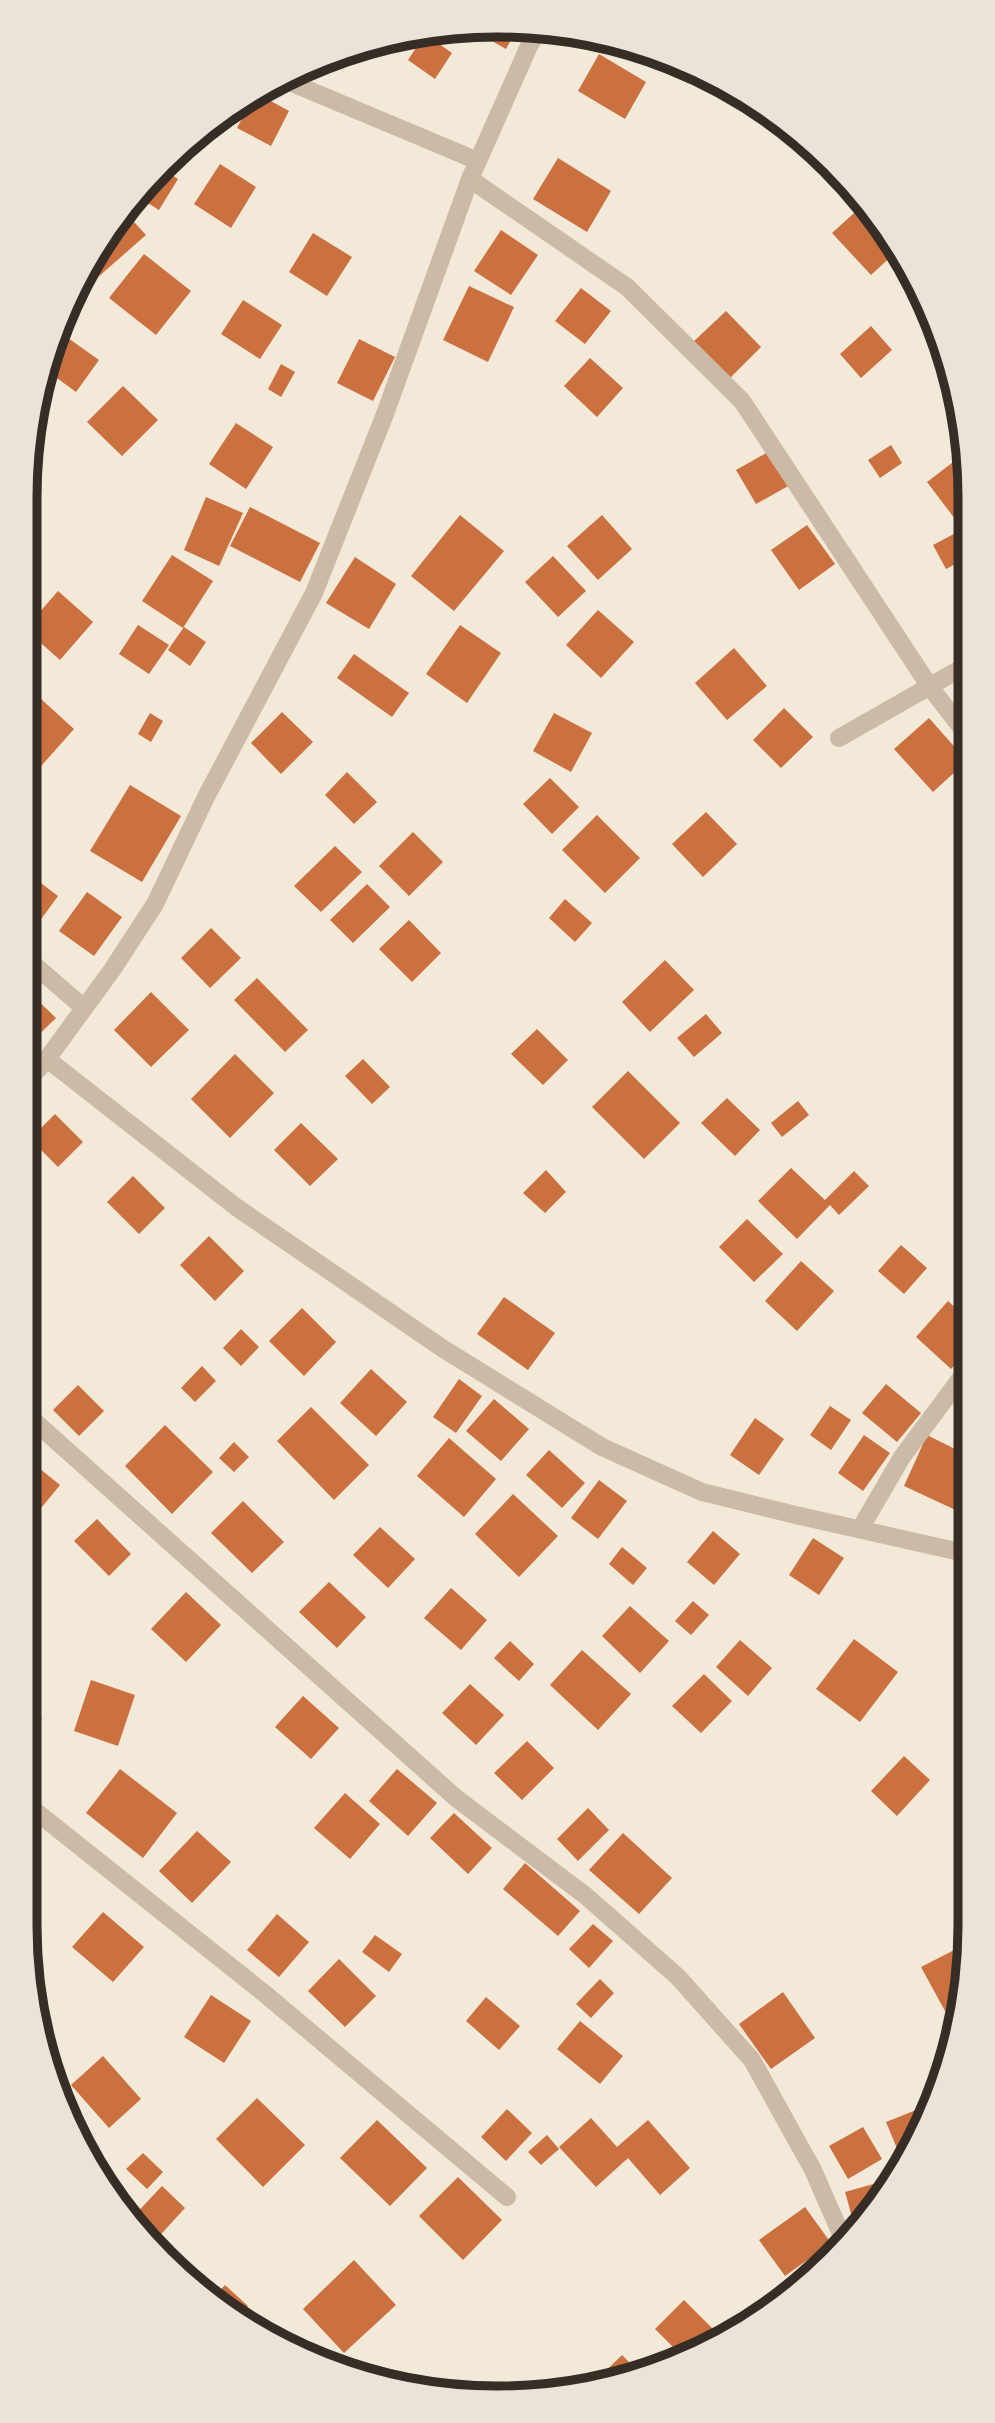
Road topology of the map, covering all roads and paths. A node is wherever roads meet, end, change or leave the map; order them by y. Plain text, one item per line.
1 (534, 39) edge
2 (294, 84) edge
3 (478, 161) junction
4 (470, 179) junction
5 (958, 670) edge
6 (930, 687) junction
7 (958, 723) edge
8 (839, 738) dead end
9 (37, 967) edge
10 (84, 1008) junction
11 (47, 1059) junction
12 (37, 1070) edge
13 (958, 1382) edge
14 (37, 1424) edge
15 (860, 1529) junction
16 (958, 1551) edge
17 (37, 1812) edge
18 (507, 2197) dead end
19 (840, 2233) edge

1 - 3 street
2 - 3 street
3 - 4 street
4 - 6 street
4 - 10 street
5 - 6 street
6 - 7 street
6 - 8 street
9 - 10 street
10 - 11 street
11 - 12 street
11 - 15 street
13 - 15 street
14 - 19 street
15 - 16 street
17 - 18 street

